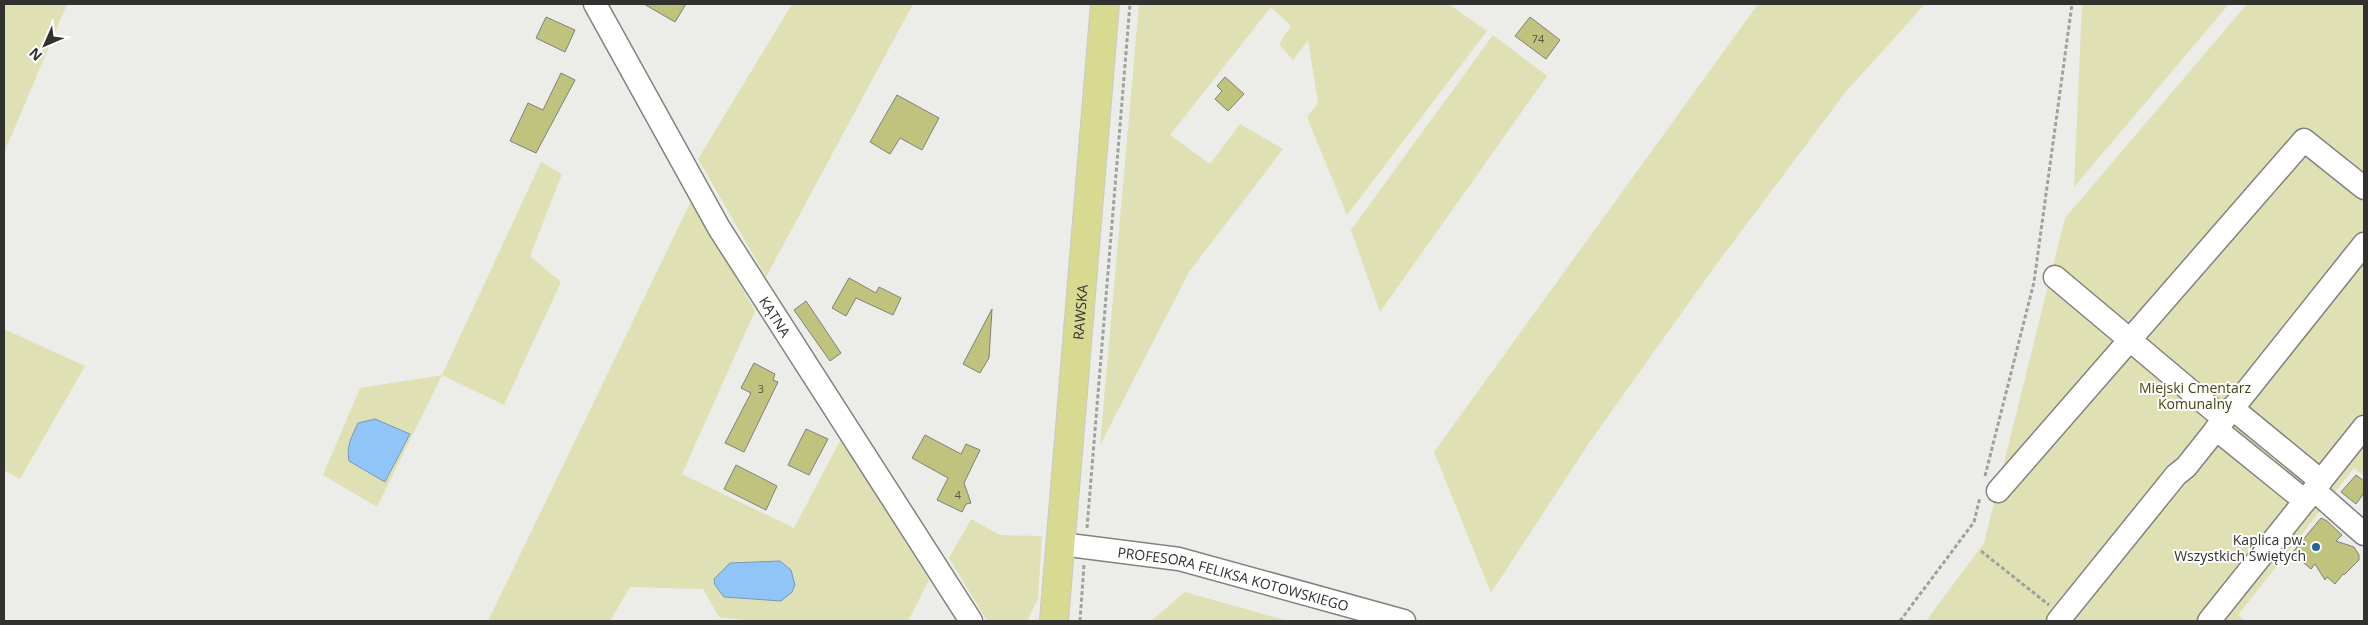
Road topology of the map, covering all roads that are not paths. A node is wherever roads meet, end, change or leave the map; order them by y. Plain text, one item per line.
1 (595, 4) edge
2 (1105, 4) edge
3 (2364, 188) edge
4 (2364, 244) edge
5 (2054, 277) dead end
6 (2130, 339) junction
7 (2224, 418) junction
8 (2364, 427) edge
9 (1988, 489) road end
10 (2313, 491) junction
11 (2364, 534) edge
12 (1073, 546) junction
13 (2060, 619) edge
14 (970, 621) edge
15 (1054, 621) edge
16 (1404, 621) edge
17 (2209, 621) edge

1 - 14 street, KĄTNA
2 - 12 main road, RAWSKA
3 - 6 street
4 - 7 street
5 - 6 street
6 - 7 street
6 - 9 street
7 - 10 street
7 - 13 street
8 - 10 street
10 - 11 street
10 - 17 street
12 - 15 main road, RAWSKA
12 - 16 street, PROFESORA FELIKSA KOTOWSKIEGO

